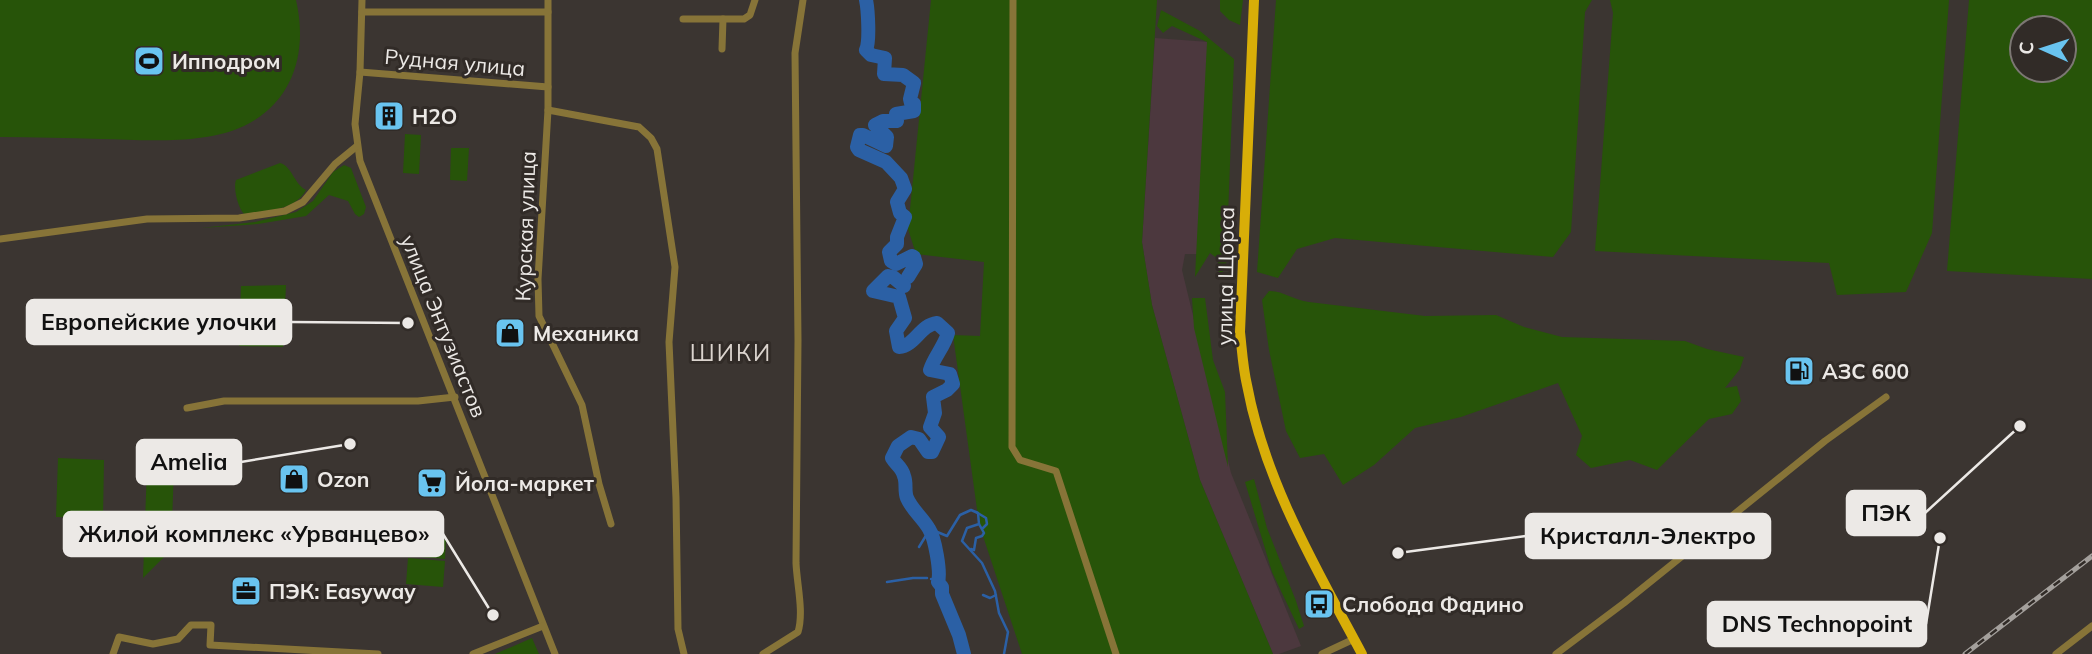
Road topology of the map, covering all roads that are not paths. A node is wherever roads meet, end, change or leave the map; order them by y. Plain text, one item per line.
1 (362, 0) edge
2 (548, 0) edge
3 (755, 0) edge
4 (803, 0) edge
5 (1013, 0) edge
6 (1254, 0) edge
7 (362, 12) junction
8 (548, 12) junction
9 (683, 19) dead end
10 (723, 19) junction
11 (722, 49) dead end
12 (360, 72) junction
13 (548, 87) junction
14 (548, 110) junction
15 (357, 146) junction
16 (0, 239) edge
17 (455, 397) junction
18 (1886, 397) dead end
19 (187, 408) dead end
20 (611, 524) dead end
21 (543, 626) junction
22 (2092, 626) edge
23 (1354, 639) junction
24 (113, 654) edge
25 (378, 654) edge
26 (473, 654) edge
27 (555, 654) edge
28 (684, 654) edge
29 (763, 654) edge
30 (1116, 654) edge
31 (1322, 654) edge
32 (1362, 654) edge
33 (1556, 654) edge
34 (2056, 654) edge

1 - 7 street, улица Энтузиастов
2 - 8 street, Курская улица
3 - 10 street
4 - 29 street
5 - 30 street
6 - 23 main road, улица Щорса
7 - 8 street
7 - 12 street, улица Энтузиастов
8 - 13 street, Курская улица
9 - 10 street
10 - 11 street
12 - 13 street, Рудная улица
12 - 15 street, улица Энтузиастов
13 - 14 street, Курская улица
14 - 20 street, Курская улица
14 - 28 street
15 - 16 street
15 - 17 street, улица Энтузиастов
17 - 19 street
17 - 21 street, улица Энтузиастов
18 - 33 street
21 - 26 street
21 - 27 street, улица Энтузиастов
22 - 34 street
23 - 31 street
23 - 32 main road, улица Щорса
24 - 25 street

